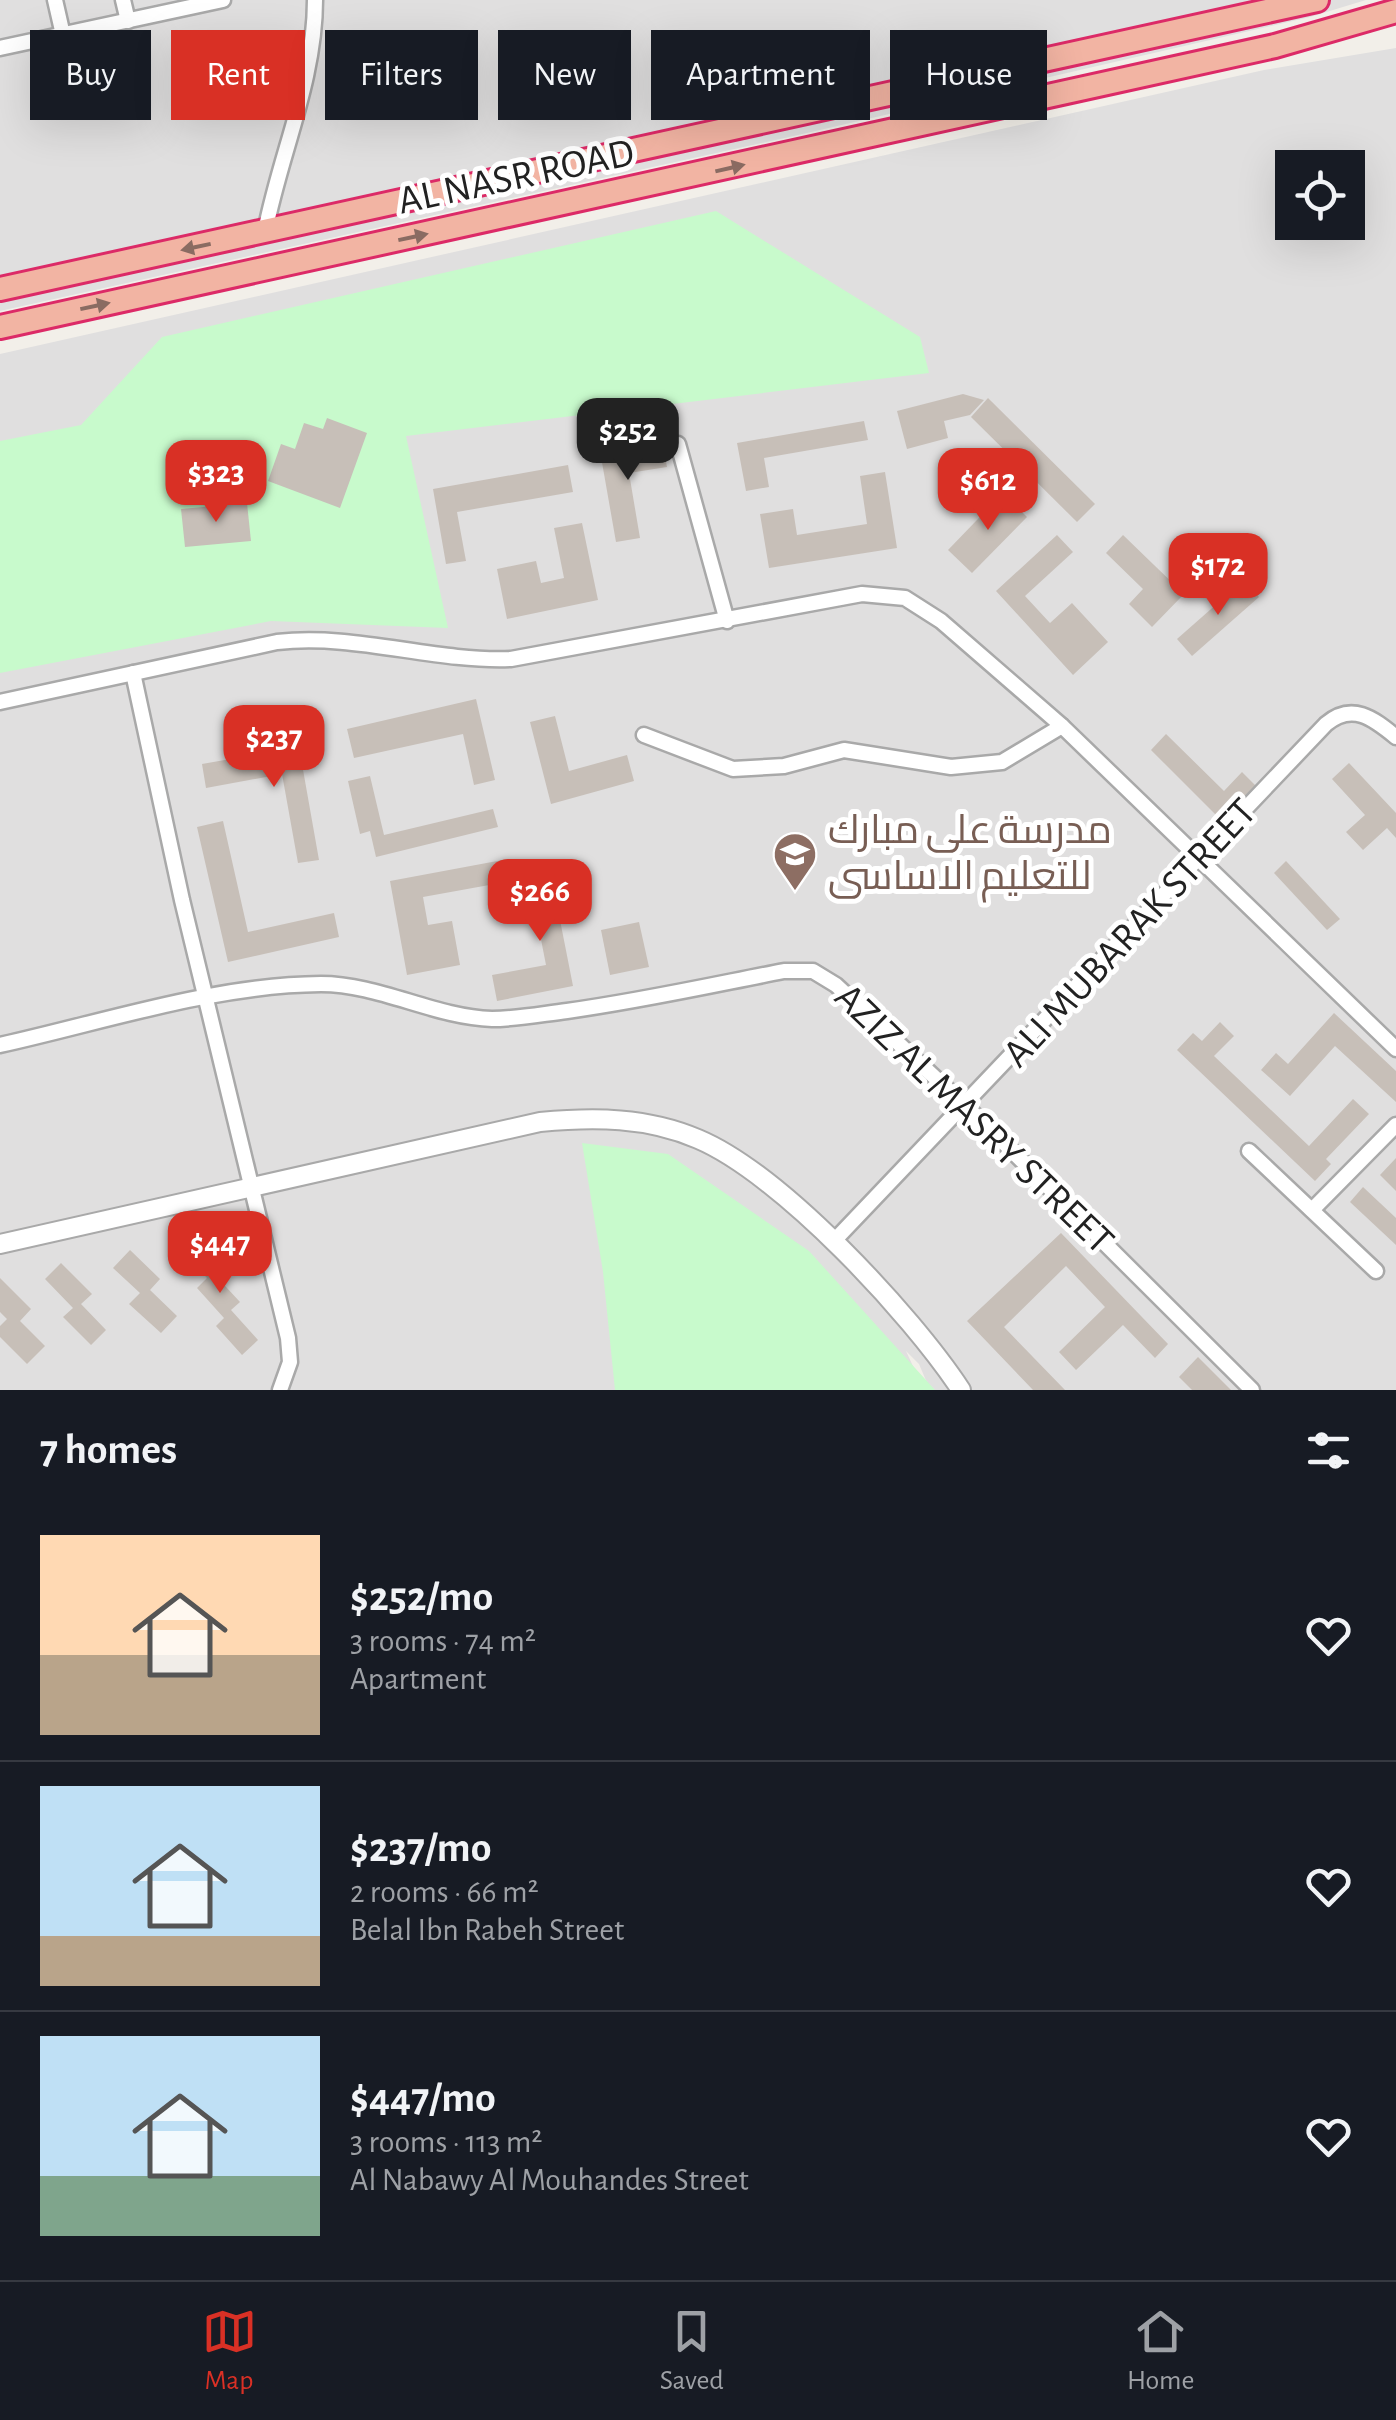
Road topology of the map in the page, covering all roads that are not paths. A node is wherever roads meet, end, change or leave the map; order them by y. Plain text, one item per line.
1 (55, 0) edge
2 (124, 0) edge
3 (223, 0) edge
4 (315, 0) edge
5 (1317, 0) edge
6 (194, 3) edge
7 (1396, 12) edge
8 (128, 20) junction
9 (62, 30) edge
10 (85, 30) edge
11 (30, 42) edge
12 (0, 48) edge
13 (685, 142) junction
14 (691, 177) junction
15 (265, 232) junction
16 (0, 289) edge
17 (0, 327) edge
18 (678, 444) dead end
19 (727, 620) junction
20 (133, 673) junction
21 (0, 702) edge
22 (1062, 726) junction
23 (644, 735) dead end
24 (1396, 737) edge
25 (1202, 857) junction
26 (206, 998) junction
27 (0, 1045) edge
28 (1396, 1048) edge
29 (966, 1106) junction
30 (1396, 1125) edge
31 (1249, 1151) dead end
32 (253, 1189) junction
33 (1312, 1210) junction
34 (833, 1242) junction
35 (0, 1244) edge
36 (1376, 1271) dead end
37 (280, 1390) edge
38 (961, 1390) edge
39 (1252, 1390) edge

1 - 9 street
2 - 8 street
3 - 6 street
4 - 15 street
5 - 13 highway, AL NASR ROAD
6 - 8 street
14 -> 7 highway, AL NASR ROAD
8 - 10 street
11 - 12 street
13 - 14 highway
13 - 15 highway, AL NASR ROAD
17 -> 14 highway, AL NASR ROAD
15 -> 16 highway, AL NASR ROAD
18 - 19 street
19 - 20 street
19 - 22 street
20 - 21 street
20 - 26 street
22 - 23 street
22 - 25 street
24 - 25 street, ALI MUBARAK STREET
25 - 28 street
25 - 29 street, ALI MUBARAK STREET
26 - 27 street, AZIZ AL MASRY STREET
26 - 29 street, AZIZ AL MASRY STREET
26 - 32 street
29 - 34 street, ALI MUBARAK STREET
29 - 39 street, AZIZ AL MASRY STREET
30 - 33 street
31 - 33 street
32 - 34 street
32 - 35 street
32 - 37 street
33 - 36 street
34 - 38 street

